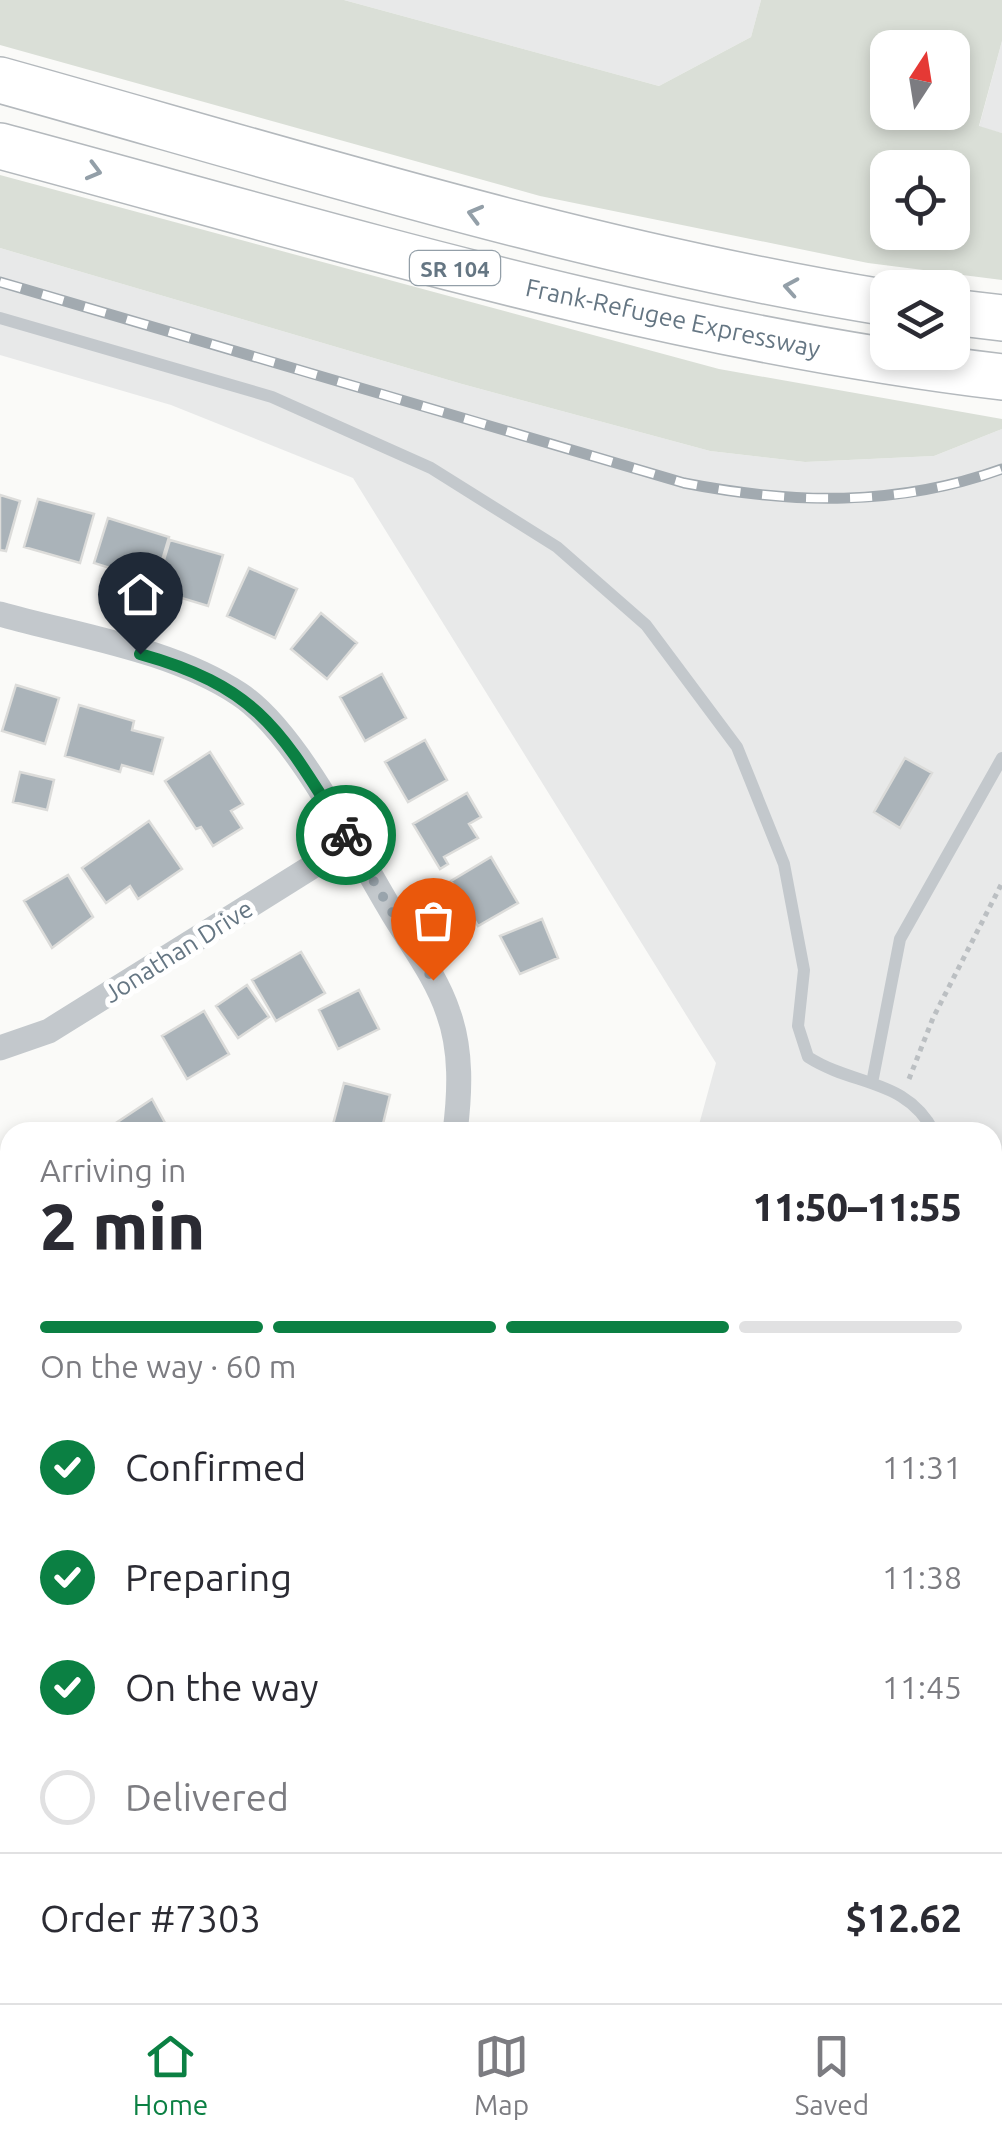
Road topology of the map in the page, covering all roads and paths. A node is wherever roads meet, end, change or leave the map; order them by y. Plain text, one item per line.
1 (0, 80) edge
2 (0, 146) edge
3 (870, 301) edge
4 (970, 314) edge
5 (0, 318) edge
6 (1002, 318) edge
7 (1002, 377) edge
8 (0, 614) edge
9 (1002, 758) edge
10 (350, 843) junction
11 (1002, 883) edge
12 (0, 1048) edge
13 (872, 1083) junction
14 (902, 1097) junction
15 (456, 1122) edge
16 (928, 1122) edge

3 -> 1 highway, SR 104
2 -> 7 highway, Frank-Refugee Expressway / SR 104
4 - 6 highway
5 - 13 lane
8 - 10 street
9 - 13 lane
10 - 12 street, Jonathan Drive
10 - 15 street
11 - 14 path
13 - 14 lane
14 - 16 lane

